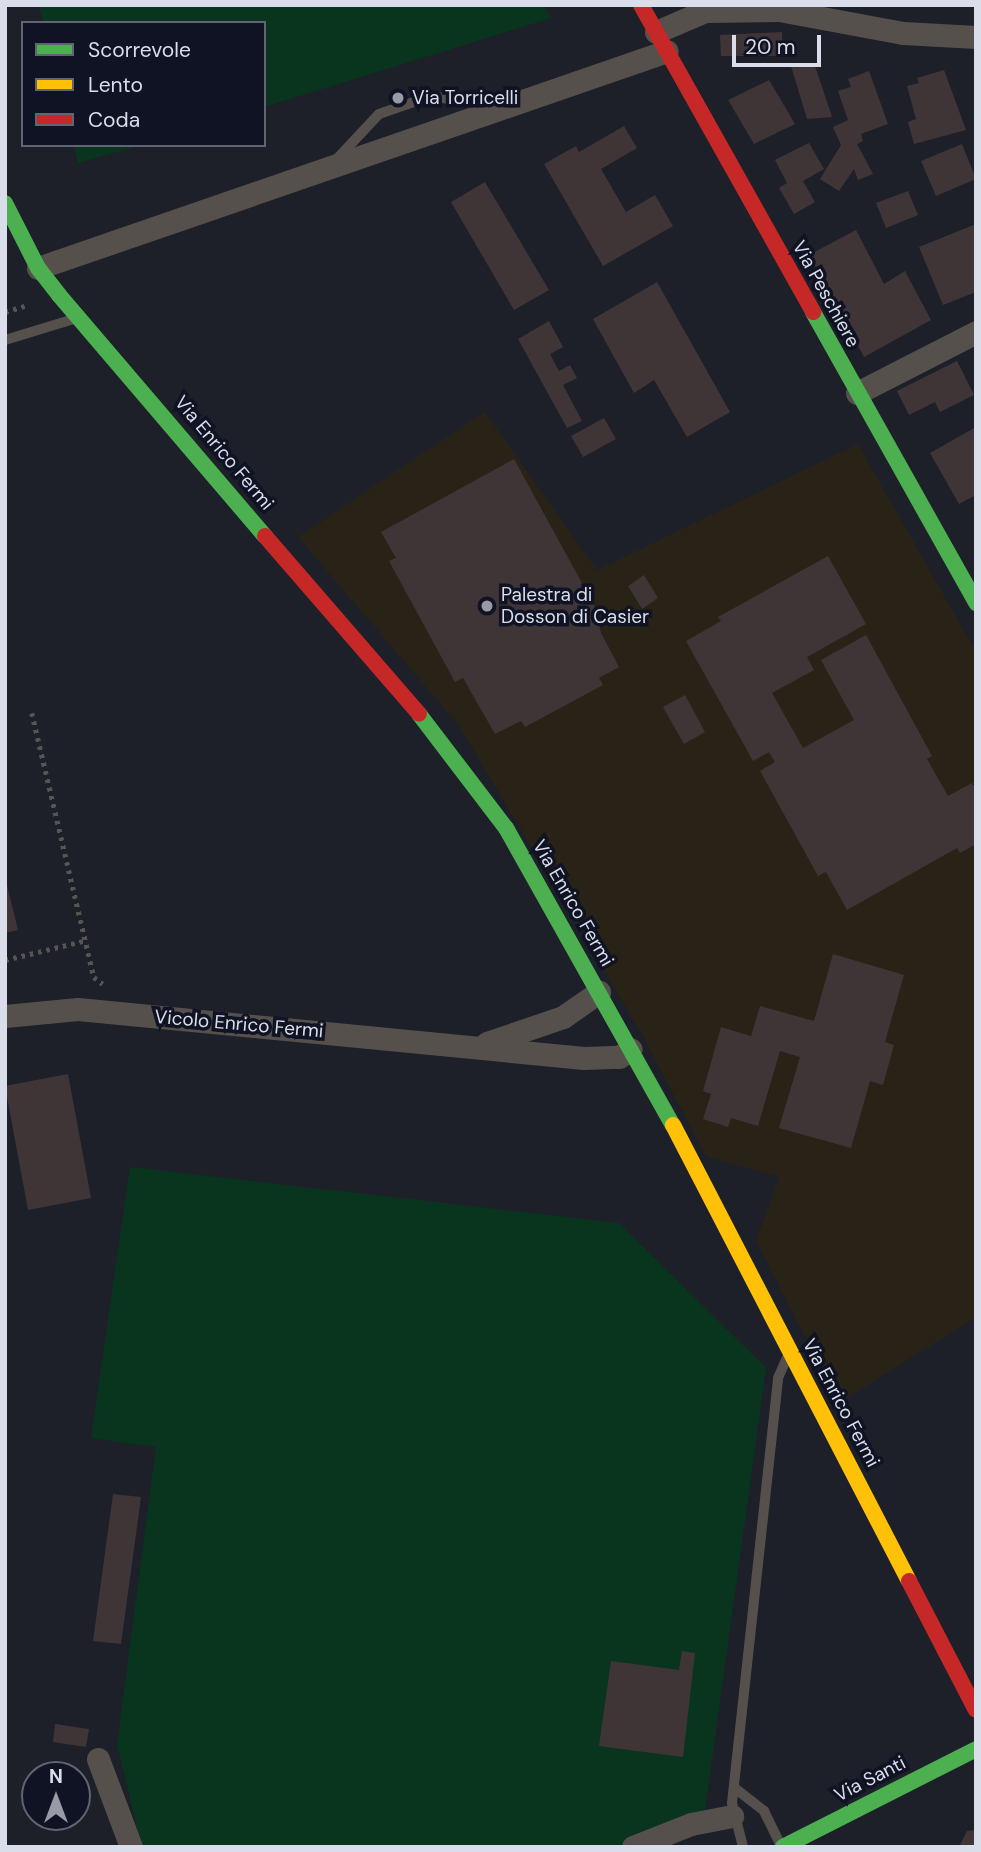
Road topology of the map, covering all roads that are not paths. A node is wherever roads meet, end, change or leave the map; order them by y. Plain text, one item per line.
1 (641, 5) edge
2 (976, 37) edge
3 (661, 42) junction
4 (502, 108) junction
5 (328, 168) junction
6 (5, 203) edge
7 (38, 268) junction
8 (80, 317) junction
9 (976, 332) edge
10 (5, 340) edge
11 (857, 393) junction
12 (976, 603) edge
13 (599, 992) junction
14 (5, 1016) edge
15 (474, 1047) junction
16 (631, 1049) junction
17 (790, 1351) junction
18 (976, 1710) edge
19 (976, 1749) edge
20 (98, 1759) dead end
21 (736, 1789) junction
22 (732, 1816) junction
23 (131, 1847) edge
24 (633, 1847) edge
25 (743, 1847) edge
26 (783, 1847) edge

1 - 3 street, Via Peschiere
2 - 3 street
3 - 4 street
3 - 11 street, Via Peschiere
4 - 5 street
4 - 5 lane
5 - 7 street
6 - 7 street, Via Enrico Fermi
7 - 8 street, Via Enrico Fermi
8 - 10 lane
8 - 13 street, Via Enrico Fermi
9 - 11 street
11 - 12 street, Via Peschiere
13 - 15 street, Vicolo Enrico Fermi
13 - 16 street, Via Enrico Fermi
14 - 15 street, Vicolo Enrico Fermi
15 - 16 street, Vicolo Enrico Fermi
16 - 17 street, Via Enrico Fermi
17 - 18 street, Via Enrico Fermi
17 - 21 lane
19 - 26 street, Via Santi
20 - 23 street
21 - 22 lane
21 - 26 lane
22 - 24 street
22 - 25 lane

